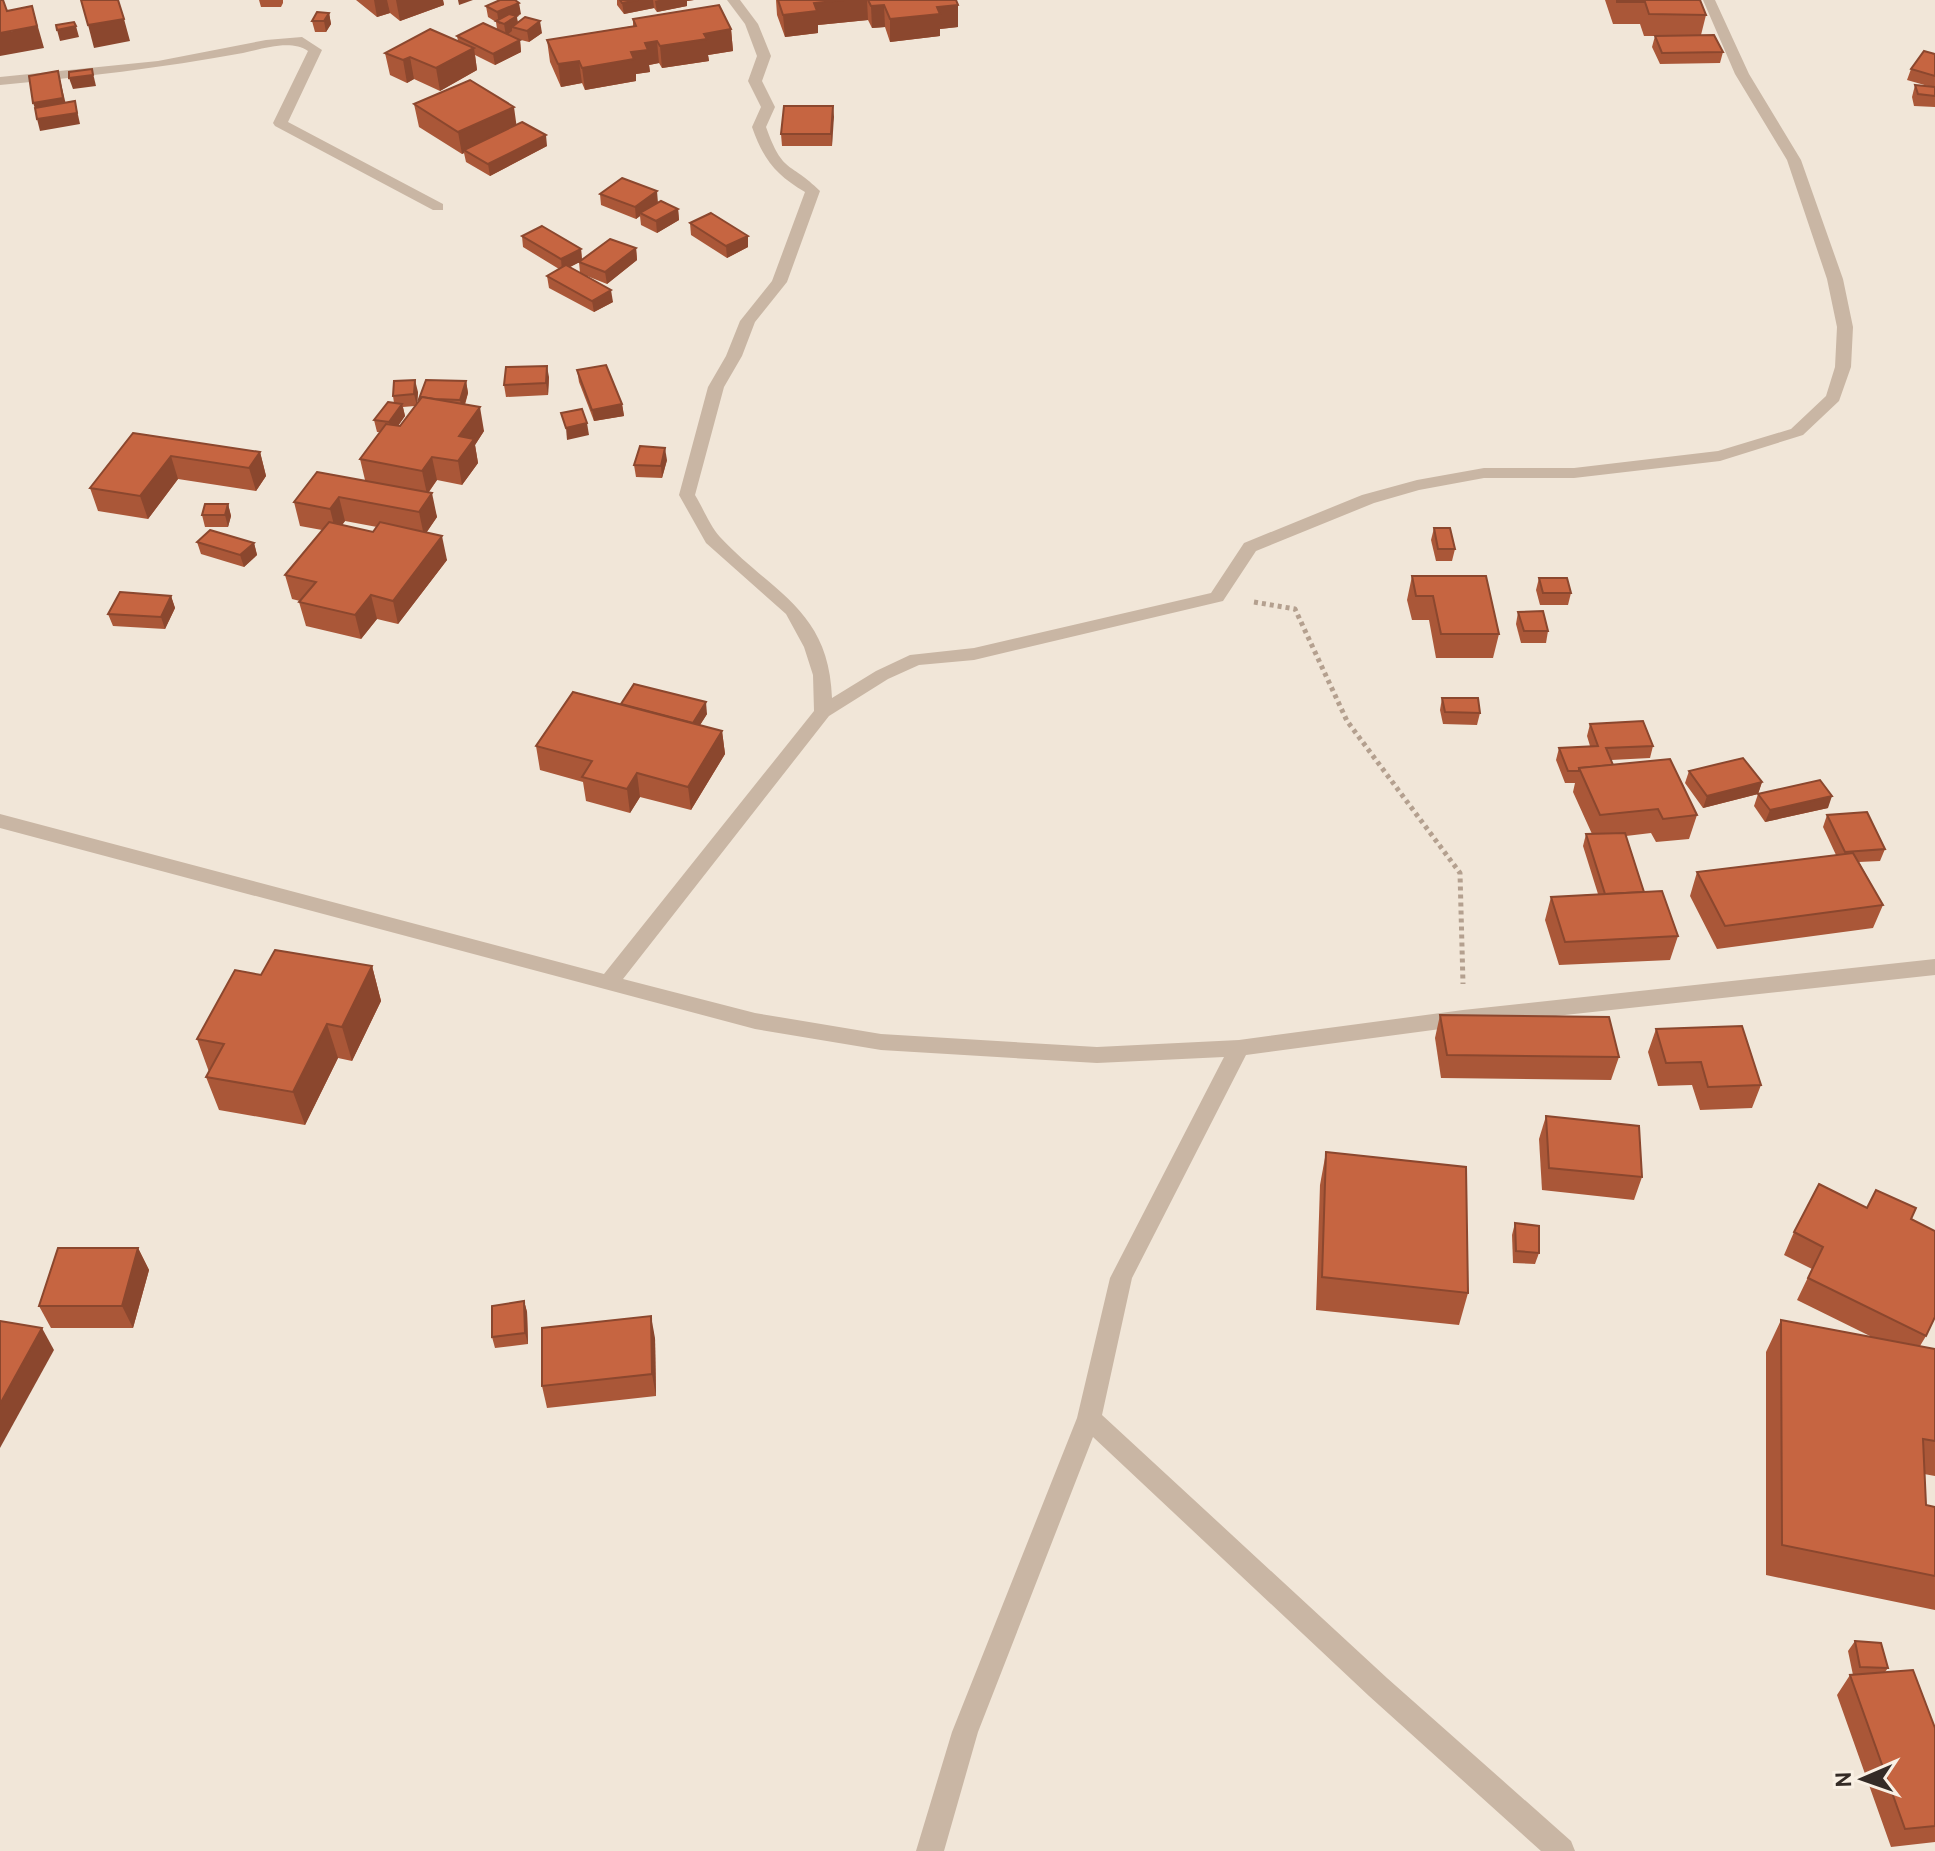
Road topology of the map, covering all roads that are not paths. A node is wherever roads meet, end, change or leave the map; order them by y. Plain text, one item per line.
1 (733, 0) edge
2 (1709, 0) edge
3 (0, 81) edge
4 (438, 207) dead end
5 (823, 712) junction
6 (0, 821) edge
7 (1935, 967) edge
8 (608, 983) junction
9 (1239, 1048) junction
10 (1089, 1418) junction
11 (930, 1851) edge
12 (1561, 1851) edge

1 - 5 street
2 - 5 street
3 - 4 street
5 - 8 street
6 - 8 street
7 - 9 street
8 - 9 street
9 - 10 street
10 - 11 street
10 - 12 street

